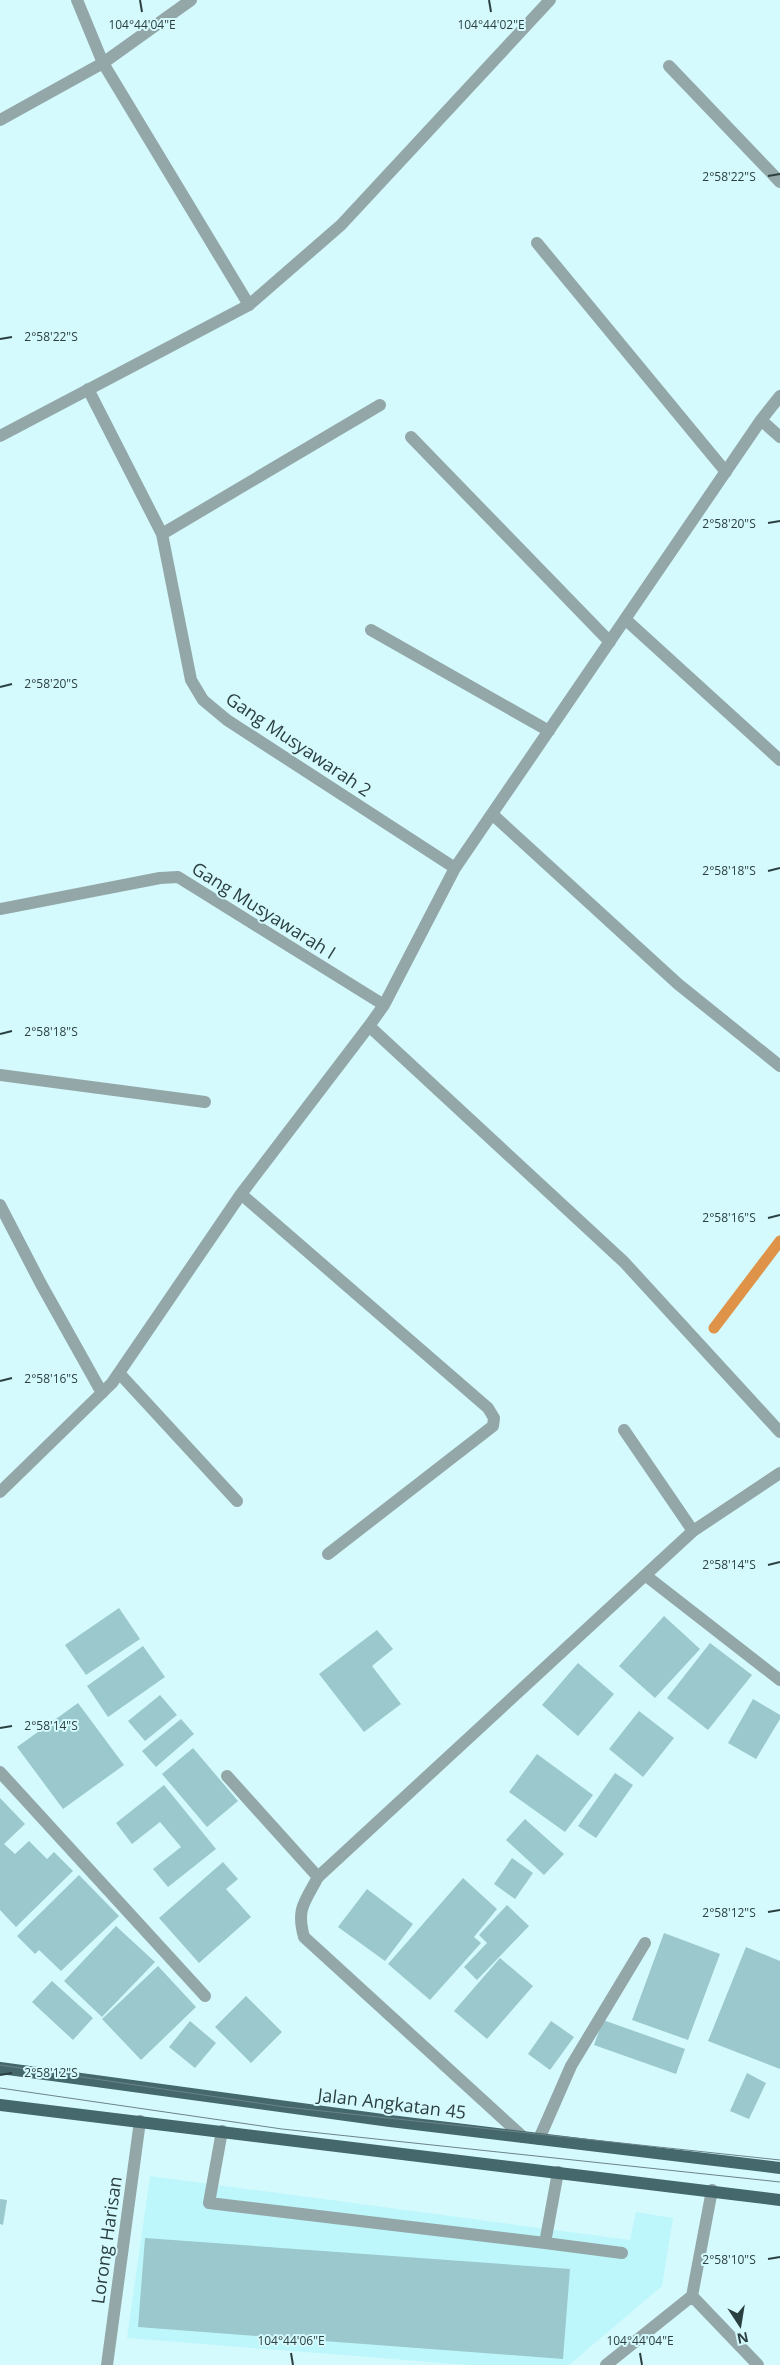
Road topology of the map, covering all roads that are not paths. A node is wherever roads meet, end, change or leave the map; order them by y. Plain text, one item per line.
1 (77, 0) edge
2 (191, 0) edge
3 (550, 0) edge
4 (103, 63) junction
5 (669, 66) dead end
6 (0, 120) edge
7 (780, 182) edge
8 (537, 243) dead end
9 (250, 305) junction
10 (88, 389) junction
11 (780, 396) edge
12 (380, 405) dead end
13 (762, 420) junction
14 (0, 436) edge
15 (780, 436) edge
16 (411, 437) dead end
17 (726, 472) junction
18 (162, 534) junction
19 (625, 620) junction
20 (371, 630) dead end
21 (610, 642) junction
22 (549, 731) junction
23 (780, 760) edge
24 (492, 814) junction
25 (455, 868) junction
26 (0, 909) edge
27 (384, 1005) junction
28 (370, 1026) junction
29 (780, 1066) edge
30 (0, 1075) edge
31 (205, 1102) dead end
32 (241, 1194) junction
33 (0, 1205) edge
34 (119, 1373) junction
35 (102, 1392) junction
36 (624, 1430) dead end
37 (780, 1432) edge
38 (780, 1473) edge
39 (0, 1492) edge
40 (237, 1501) dead end
41 (694, 1530) junction
42 (328, 1554) dead end
43 (644, 1575) junction
44 (780, 1680) edge
45 (0, 1772) edge
46 (227, 1776) dead end
47 (318, 1877) junction
48 (645, 1943) dead end
49 (205, 1996) dead end
50 (0, 2068) edge
51 (0, 2105) edge
52 (140, 2121) junction
53 (222, 2131) junction
54 (523, 2137) junction
55 (539, 2139) junction
56 (780, 2168) edge
57 (558, 2172) junction
58 (712, 2190) junction
59 (780, 2200) edge
60 (545, 2243) junction
61 (622, 2253) dead end
62 (692, 2296) junction
63 (107, 2365) edge
64 (606, 2365) edge
65 (758, 2365) edge

1 - 4 street
2 - 4 street
3 - 9 street
4 - 6 street
4 - 9 street
5 - 7 street
8 - 17 street
9 - 10 street
10 - 14 street
10 - 18 street, Gang Musyawarah 2
11 - 13 street
12 - 18 street
13 - 15 street
13 - 17 street
16 - 21 street
17 - 19 street
18 - 25 street, Gang Musyawarah 2
19 - 21 street
19 - 23 street
20 - 22 street
21 - 22 street
22 - 24 street
24 - 25 street
24 - 29 street
25 - 27 street
26 - 27 street, Gang Musyawarah I
27 - 28 street
28 - 32 street
28 - 37 street
30 - 31 street
32 - 34 street
32 - 42 street
33 - 35 street
34 - 35 street
34 - 40 street
35 - 39 street
36 - 41 street
38 - 41 street
41 - 43 street
43 - 44 street
43 - 47 street
45 - 49 street
46 - 47 street
47 - 54 street
48 - 55 street
50 - 54 main road, Jalan Angkatan 45
51 - 52 main road
52 - 53 main road
52 - 63 street, Lorong Harisan
53 - 57 main road
53 - 60 street
54 - 55 main road, Jalan Angkatan 45
55 - 56 main road, Jalan Angkatan 45
57 - 58 main road
57 - 60 street
58 - 59 main road
58 - 62 street
60 - 61 street
62 - 64 street
62 - 65 street

